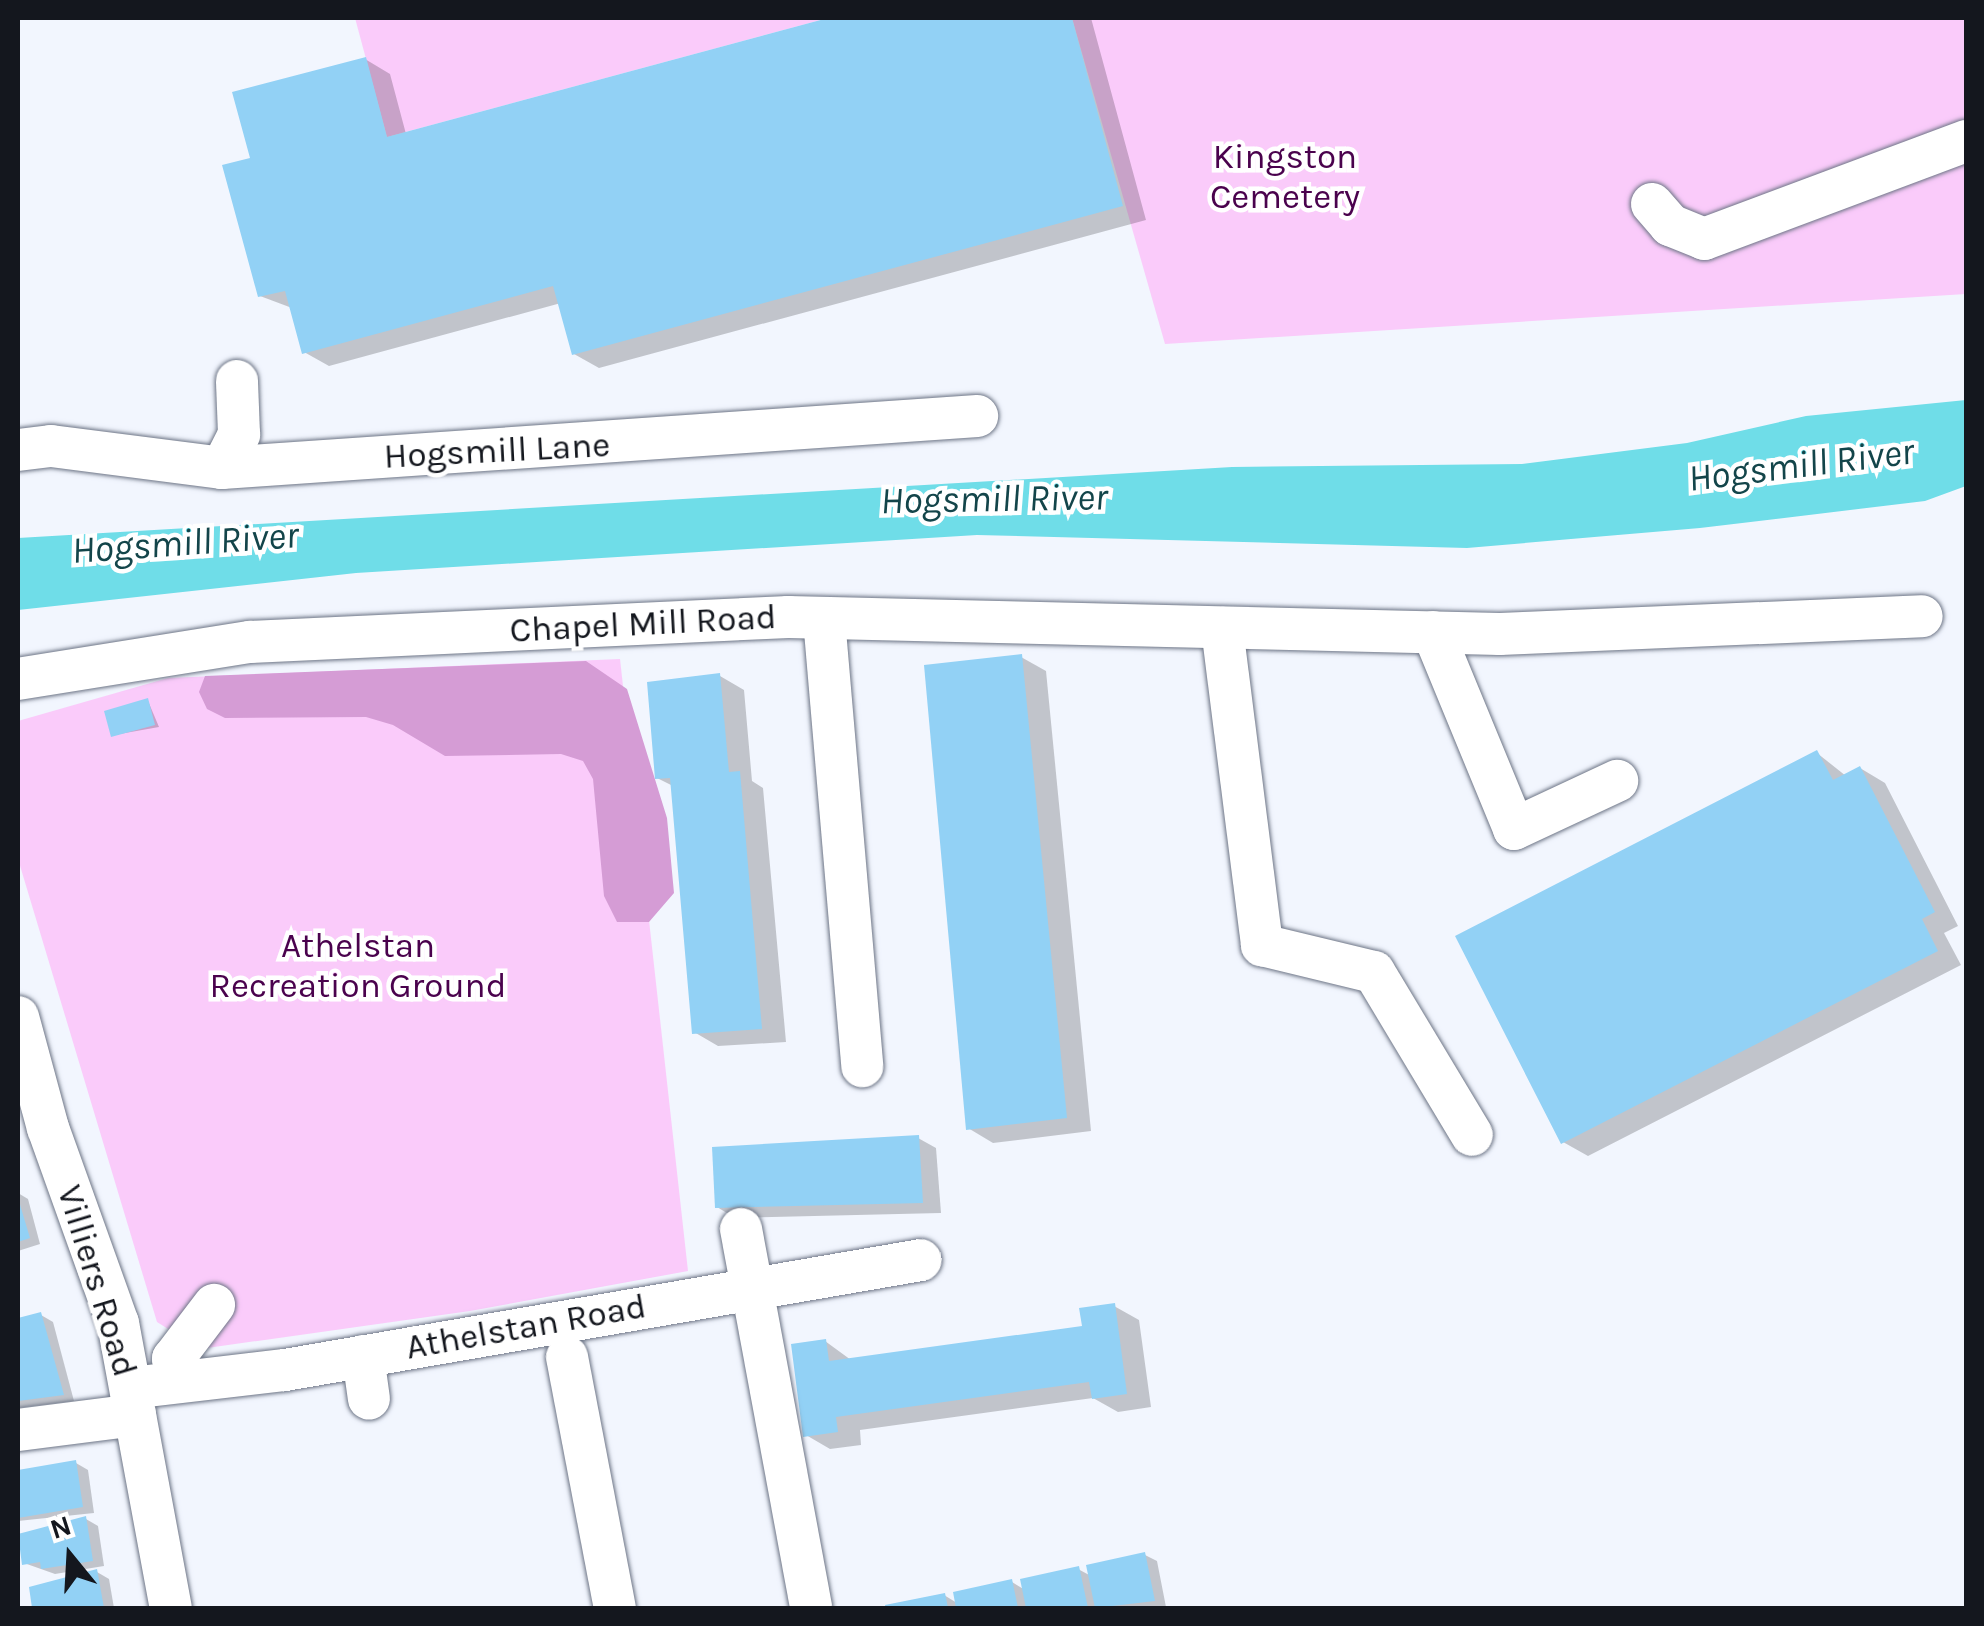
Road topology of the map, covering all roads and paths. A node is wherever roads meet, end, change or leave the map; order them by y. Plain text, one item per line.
1 (1966, 141) edge
2 (1652, 204) dead end
3 (237, 381) dead end
4 (977, 416) dead end
5 (18, 450) edge
6 (222, 468) junction
7 (1922, 616) dead end
8 (824, 619) junction
9 (1222, 628) junction
10 (1433, 632) junction
11 (18, 678) edge
12 (1617, 780) dead end
13 (18, 1017) edge
14 (862, 1066) dead end
15 (33, 1129) edge
16 (1472, 1135) dead end
17 (740, 1230) dead end
18 (921, 1260) dead end
19 (754, 1286) junction
20 (214, 1305) dead end
21 (363, 1356) junction
22 (567, 1357) dead end
23 (178, 1382) junction
24 (369, 1399) dead end
25 (133, 1401) junction
26 (18, 1430) edge
27 (171, 1608) edge
28 (616, 1608) edge
29 (811, 1608) edge

1 - 2 street
3 - 6 street
4 - 6 street, Hogsmill Lane
5 - 6 street, Hogsmill Lane
7 - 10 street, Chapel Mill Road
8 - 9 street, Chapel Mill Road
8 - 11 street, Chapel Mill Road
8 - 14 street
9 - 10 street, Chapel Mill Road
9 - 16 street
10 - 12 street
13 - 15 street, Villiers Road
15 - 25 street, Villiers Road
17 - 19 street
18 - 19 street, Athelstan Road
19 - 21 street, Athelstan Road
19 - 29 street
20 - 23 street
21 - 23 street, Athelstan Road
21 - 24 street
22 - 28 street
23 - 25 street, Athelstan Road
25 - 26 street, Athelstan Road
25 - 27 street, Villiers Road

